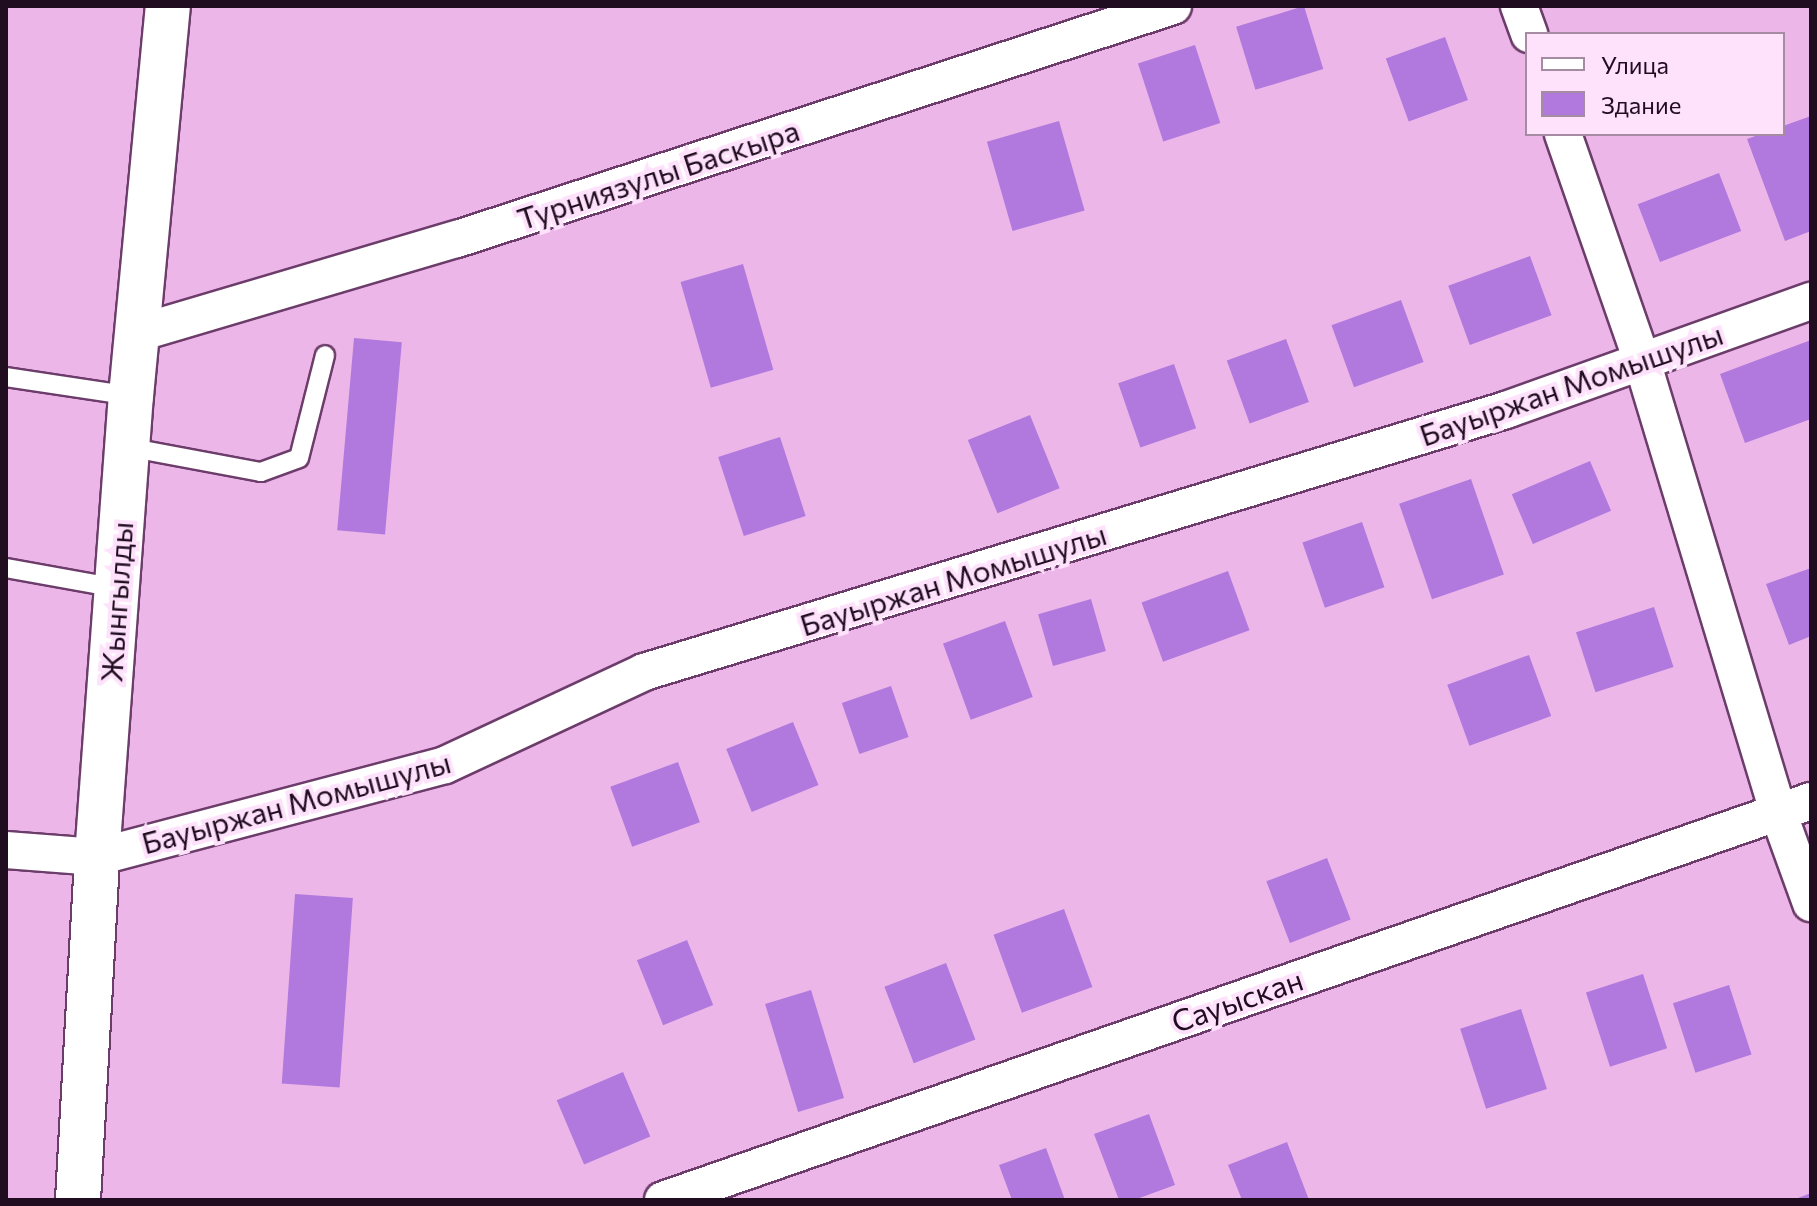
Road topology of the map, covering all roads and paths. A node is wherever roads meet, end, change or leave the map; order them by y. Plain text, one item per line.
1 (168, 6) edge
2 (1173, 6) edge
3 (1519, 6) edge
4 (1528, 32) edge
5 (1564, 136) edge
6 (1811, 301) edge
7 (139, 333) junction
8 (325, 355) dead end
9 (1642, 361) junction
10 (6, 377) edge
11 (131, 396) junction
12 (127, 447) junction
13 (6, 568) edge
14 (117, 588) junction
15 (1794, 807) edge
16 (6, 850) edge
17 (97, 857) junction
18 (1811, 903) edge
19 (78, 1200) edge
20 (663, 1200) edge

1 - 7 street, Жынгылды
2 - 7 street, Турниязулы Баскыра
3 - 4 street
5 - 9 street
6 - 9 street, Бауыржан Момышулы
7 - 11 street, Жынгылды
8 - 12 lane
9 - 15 street
9 - 17 street, Бауыржан Момышулы
10 - 11 lane
11 - 12 street, Жынгылды
12 - 14 street, Жынгылды
13 - 14 lane
14 - 17 street, Жынгылды
15 - 18 street
15 - 20 street, Сауыскан
16 - 17 street, Бауыржан Момышулы
17 - 19 street, Жынгылды

